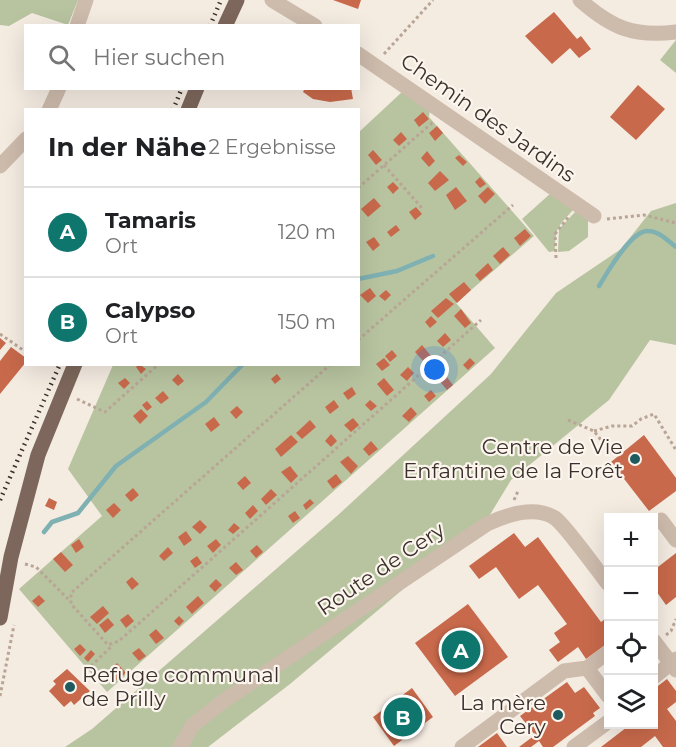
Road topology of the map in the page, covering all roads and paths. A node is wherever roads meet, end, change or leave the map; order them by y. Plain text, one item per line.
1 (86, 0) edge
2 (237, 0) edge
3 (272, 0) edge
4 (434, 0) edge
5 (580, 0) edge
6 (78, 24) edge
7 (226, 24) edge
8 (312, 24) edge
9 (676, 32) edge
10 (360, 55) edge
11 (374, 65) junction
12 (58, 90) edge
13 (196, 90) edge
14 (50, 108) edge
15 (189, 108) edge
16 (443, 113) junction
17 (24, 141) edge
18 (384, 165) junction
19 (0, 166) edge
20 (360, 186) edge
21 (513, 205) dead end
22 (580, 206) junction
23 (422, 208) dead end
24 (594, 216) joint
25 (676, 223) edge
26 (556, 258) dead end
27 (481, 320) dead end
28 (0, 334) edge
29 (360, 338) edge
30 (24, 351) edge
31 (74, 366) edge
32 (157, 366) edge
33 (329, 366) edge
34 (72, 396) dead end
35 (568, 420) dead end
36 (594, 431) junction
37 (676, 450) edge
38 (612, 454) dead end
39 (661, 520) dead end
40 (676, 540) edge
41 (25, 564) dead end
42 (604, 578) edge
43 (69, 600) junction
44 (0, 618) edge
45 (114, 644) junction
46 (658, 646) edge
47 (604, 656) edge
48 (674, 664) edge
49 (91, 666) dead end
50 (587, 668) junction
51 (656, 675) edge
52 (604, 690) edge
53 (604, 726) edge
54 (180, 747) edge
55 (462, 747) edge
56 (574, 747) edge

1 - 6 street
2 - 7 main road
3 - 8 street
4 - 11 path
5 - 9 street
10 - 11 street, Chemin des Jardins
11 - 16 street, Chemin des Jardins
12 - 14 street
13 - 15 main road
16 - 18 path
16 - 22 street, Chemin des Jardins
17 - 19 street
18 - 20 path
18 - 23 path
21 - 29 path
22 - 24 street, Chemin des Jardins
22 - 26 path
24 - 25 path
27 - 45 path
28 - 30 path
31 - 44 main road
32 - 34 path
33 - 43 path
35 - 36 path
36 - 37 path
36 - 38 path
39 - 40 street
41 - 43 path
42 - 54 street, Route de Cery
43 - 45 path
45 - 49 path
46 - 48 street
47 - 50 street
48 - 51 street
50 - 52 street
50 - 55 street
53 - 56 street

